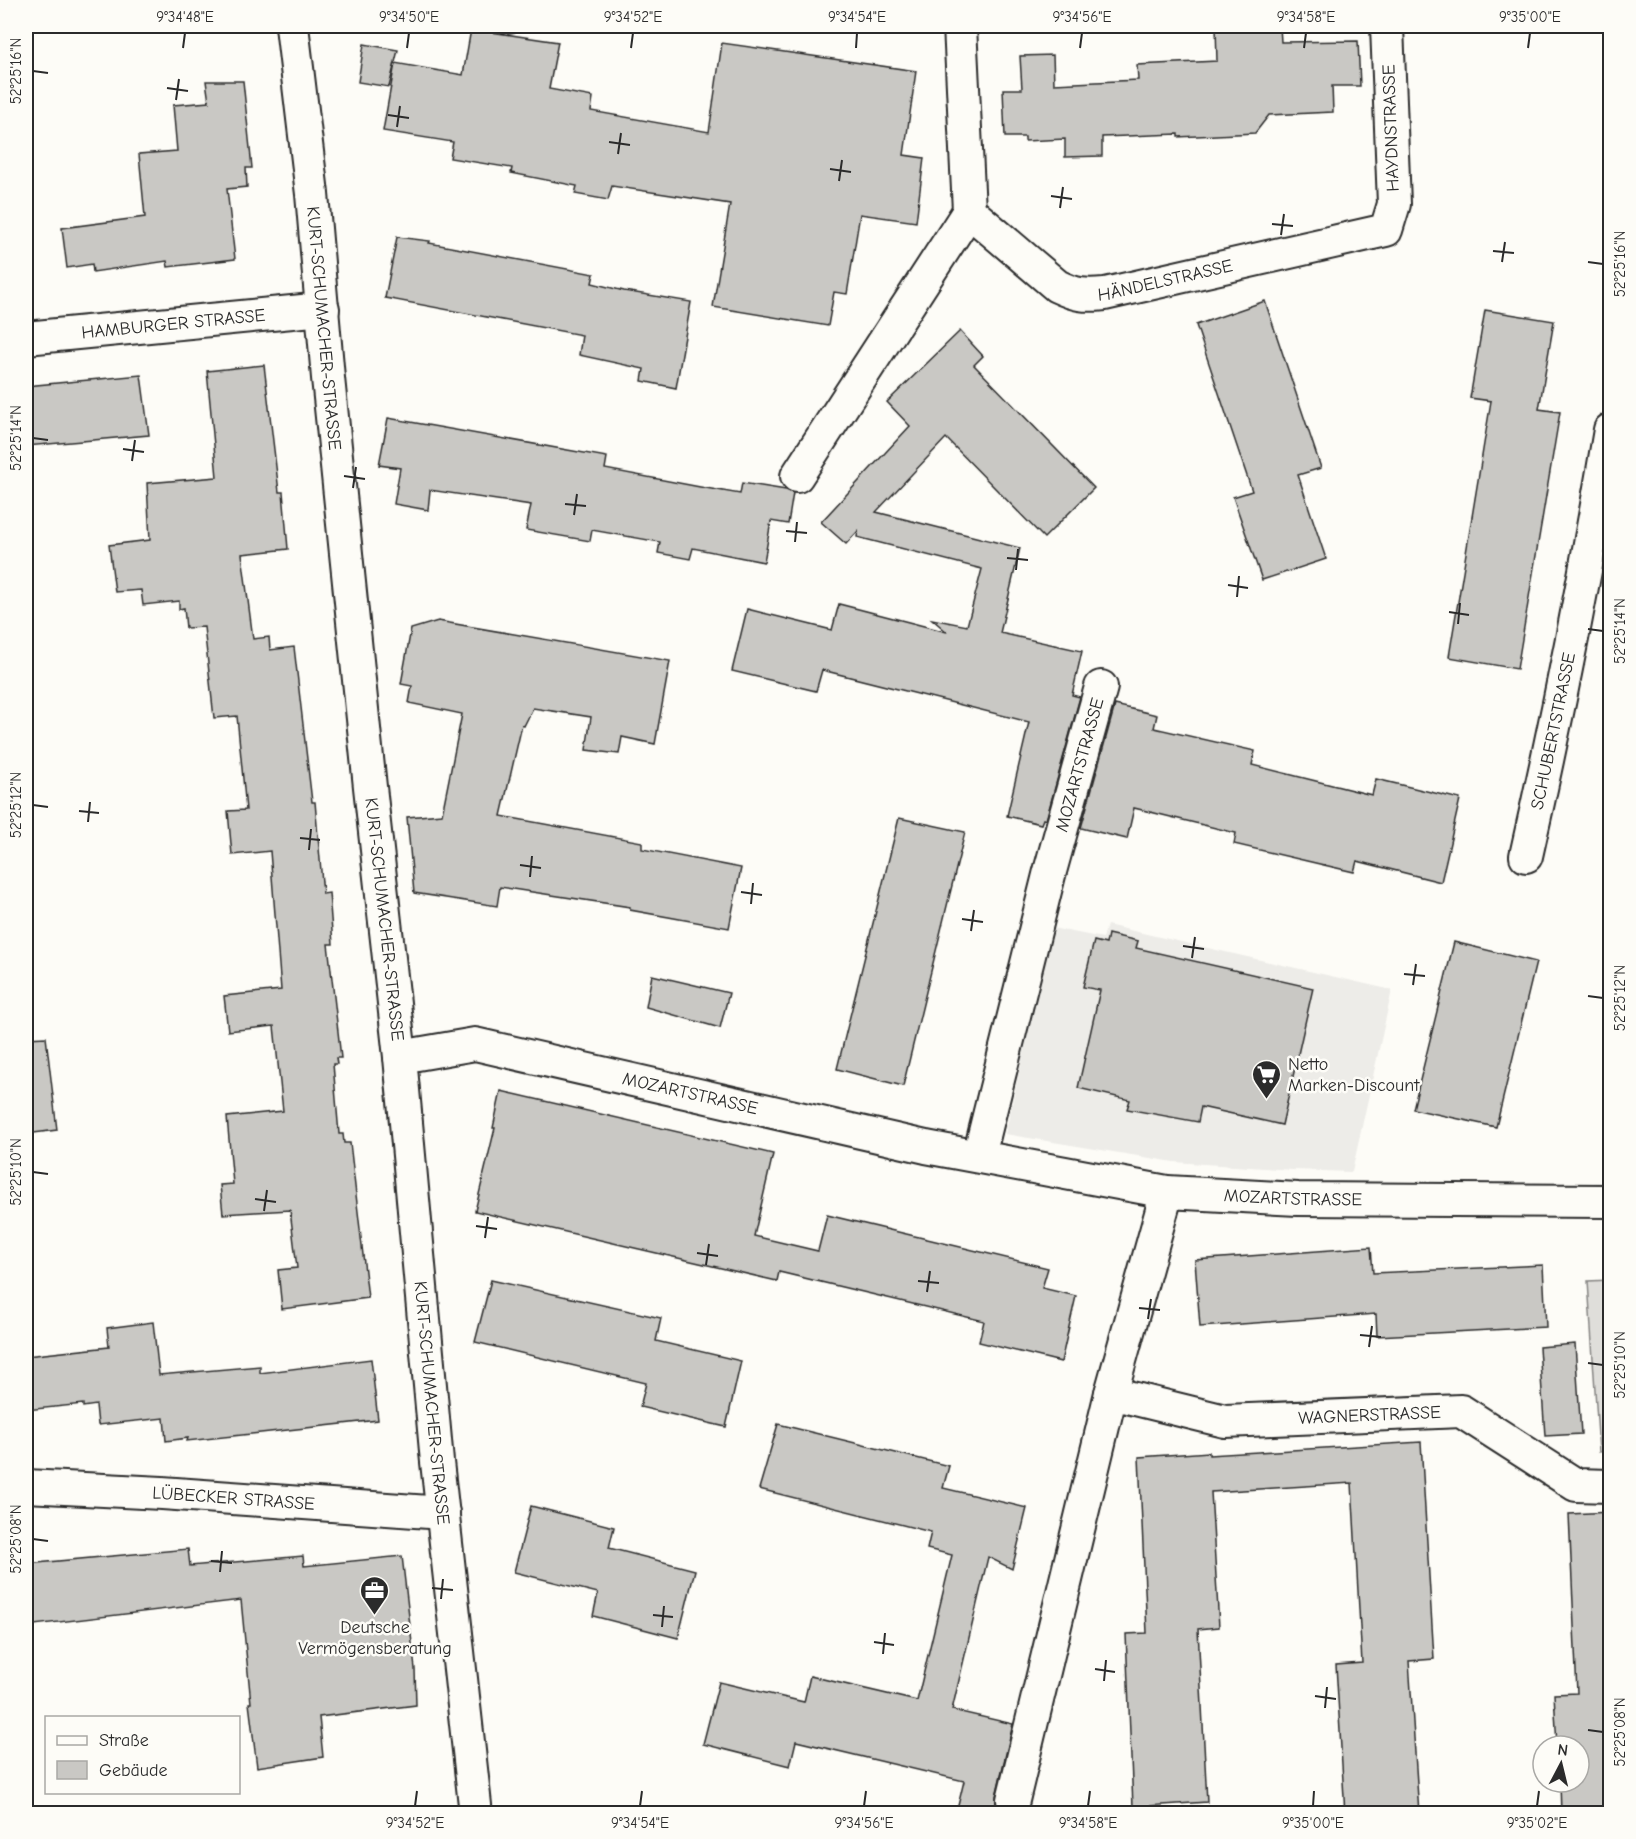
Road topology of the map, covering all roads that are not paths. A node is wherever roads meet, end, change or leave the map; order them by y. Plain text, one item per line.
1 (292, 26) edge
2 (960, 26) edge
3 (1387, 26) edge
4 (969, 211) junction
5 (1386, 230) joint
6 (323, 309) junction
7 (26, 338) edge
8 (1611, 430) edge
9 (797, 476) dead end
10 (1101, 687) dead end
11 (1526, 856) dead end
12 (400, 1057) junction
13 (979, 1156) junction
14 (1167, 1192) junction
15 (1611, 1201) edge
16 (1111, 1393) junction
17 (26, 1486) edge
18 (1611, 1486) edge
19 (443, 1512) junction
20 (1013, 1800) dead end
21 (476, 1814) edge

1 - 6 street, KURT-SCHUMACHER-STRASSE
2 - 4 street
3 - 5 street, HAYDNSTRASSE
4 - 5 street, HÄNDELSTRASSE
4 - 9 street
6 - 7 street, HAMBURGER STRASSE
6 - 12 street, KURT-SCHUMACHER-STRASSE
8 - 11 street, SCHUBERTSTRASSE
10 - 13 street, MOZARTSTRASSE
12 - 13 street, MOZARTSTRASSE
12 - 19 street, KURT-SCHUMACHER-STRASSE
13 - 14 street, MOZARTSTRASSE
14 - 15 street, MOZARTSTRASSE
14 - 16 street
16 - 18 street, WAGNERSTRASSE
16 - 20 street
17 - 19 street, LÜBECKER STRASSE
19 - 21 street, KURT-SCHUMACHER-STRASSE

